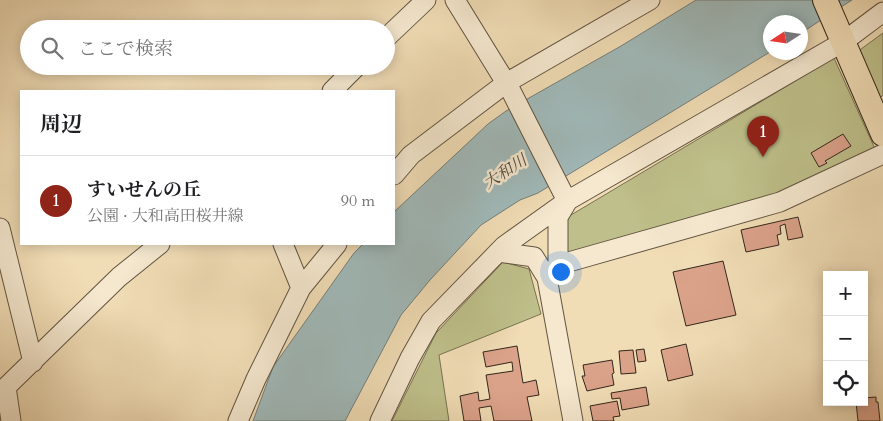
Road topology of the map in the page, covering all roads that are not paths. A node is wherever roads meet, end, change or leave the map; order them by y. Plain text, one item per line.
1 (426, 0) edge
2 (455, 0) edge
3 (650, 0) edge
4 (825, 0) edge
5 (883, 12) edge
6 (395, 29) edge
7 (841, 38) junction
8 (348, 75) edge
9 (509, 87) junction
10 (333, 90) edge
11 (883, 134) edge
12 (883, 154) edge
13 (395, 175) edge
14 (566, 197) junction
15 (0, 228) edge
16 (159, 245) edge
17 (283, 245) edge
18 (336, 245) edge
19 (498, 252) junction
20 (553, 272) junction
21 (301, 288) junction
22 (33, 362) junction
23 (3, 390) edge
24 (11, 421) edge
25 (238, 421) edge
26 (380, 421) edge
27 (574, 421) edge

1 - 6 street
2 - 9 street
3 - 9 street
4 - 7 main road
5 - 7 street
7 - 11 main road
7 - 14 street
8 - 10 street
9 - 13 street
9 - 14 street
12 - 20 street
14 - 19 street
14 - 20 street
15 - 22 street
16 - 22 street
17 - 21 street
18 - 21 street
19 - 20 street
19 - 26 street
20 - 27 street
21 - 25 street
22 - 23 street
23 - 24 street

